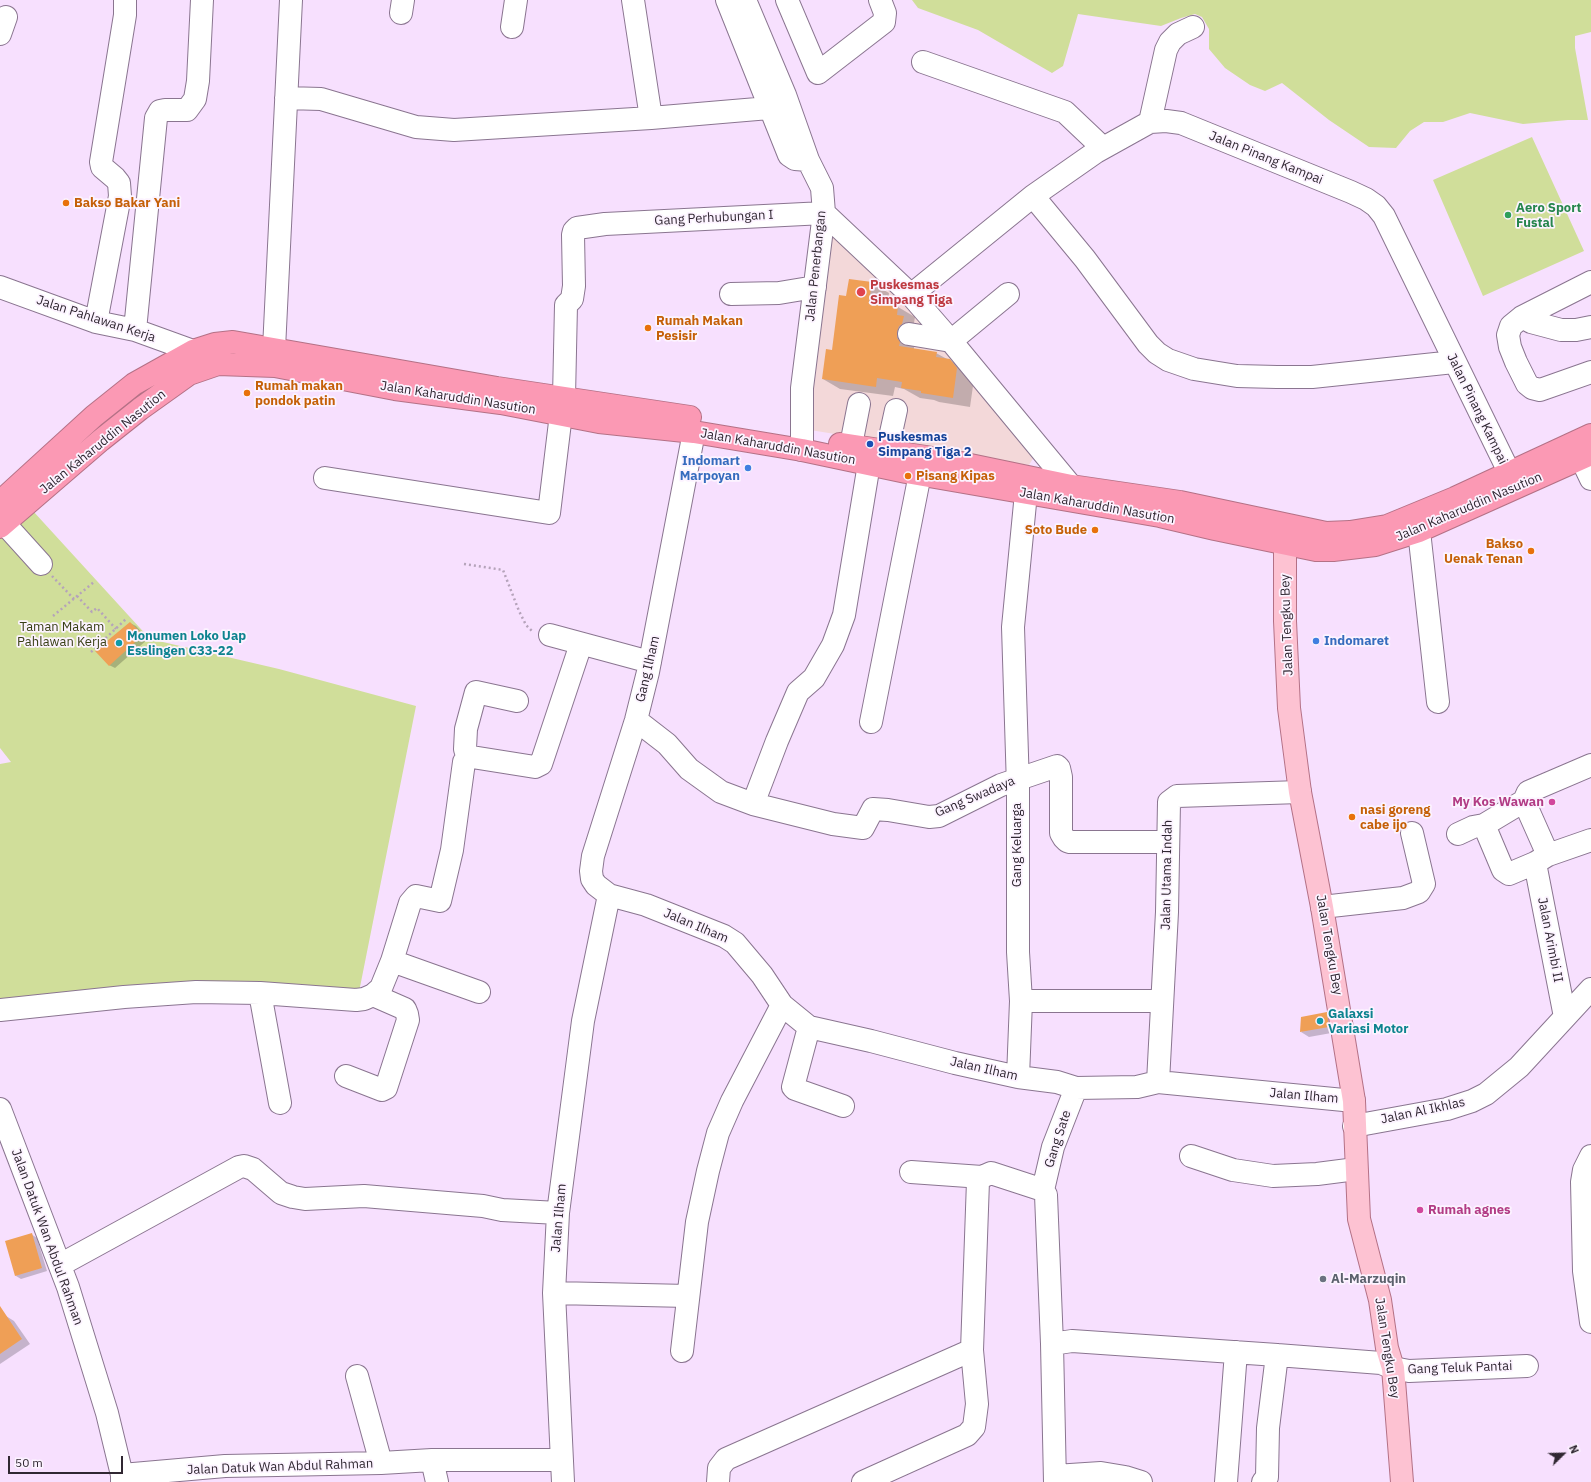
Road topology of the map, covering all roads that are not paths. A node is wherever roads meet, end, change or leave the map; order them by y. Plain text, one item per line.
1 (125, 0) edge
2 (202, 0) edge
3 (291, 0) edge
4 (516, 0) edge
5 (633, 0) edge
6 (728, 0) edge
7 (745, 0) edge
8 (787, 0) edge
9 (880, 0) edge
10 (512, 27) dead end
11 (1193, 27) dead end
12 (922, 62) dead end
13 (286, 98) junction
14 (769, 108) junction
15 (651, 118) junction
16 (1150, 122) junction
17 (1103, 148) junction
18 (808, 160) junction
19 (1033, 196) junction
20 (824, 213) junction
21 (1591, 282) edge
22 (0, 287) edge
23 (815, 287) junction
24 (731, 294) dead end
25 (1008, 294) dead end
26 (911, 295) junction
27 (1522, 317) junction
28 (96, 322) junction
29 (1591, 327) edge
30 (135, 330) junction
31 (909, 334) dead end
32 (951, 341) junction
33 (274, 349) junction
34 (198, 360) junction
35 (1454, 362) junction
36 (1591, 372) edge
37 (859, 404) dead end
38 (562, 406) junction
39 (896, 410) dead end
40 (694, 432) junction
41 (1591, 436) edge
42 (803, 444) junction
43 (851, 446) junction
44 (887, 451) junction
45 (1586, 456) edge
46 (869, 464) junction
47 (1509, 472) junction
48 (920, 474) junction
49 (325, 478) dead end
50 (1591, 479) edge
51 (1026, 493) junction
52 (1070, 493) junction
53 (0, 502) edge
54 (2, 525) edge
55 (1419, 531) junction
56 (1286, 534) junction
57 (41, 564) road end
58 (550, 635) road end
59 (581, 644) junction
60 (650, 662) junction
61 (517, 701) dead end
62 (1438, 702) dead end
63 (636, 720) junction
64 (871, 722) dead end
65 (468, 759) junction
66 (1591, 765) edge
67 (1018, 779) junction
68 (1300, 792) junction
69 (1524, 801) junction
70 (754, 804) junction
71 (1484, 825) junction
72 (1412, 833) dead end
73 (1458, 834) dead end
74 (1591, 840) edge
75 (1168, 842) junction
76 (1542, 859) junction
77 (609, 894) junction
78 (1322, 907) junction
79 (392, 961) junction
80 (1591, 989) edge
81 (479, 992) dead end
82 (260, 993) junction
83 (372, 994) junction
84 (1021, 1001) junction
85 (1162, 1001) junction
86 (782, 1006) junction
87 (0, 1010) edge
88 (1565, 1017) junction
89 (809, 1028) junction
90 (346, 1076) dead end
91 (1018, 1077) junction
92 (1158, 1082) junction
93 (1076, 1088) junction
94 (1354, 1101) junction
95 (280, 1103) dead end
96 (843, 1106) dead end
97 (0, 1109) edge
98 (1354, 1126) junction
99 (1190, 1156) dead end
100 (1590, 1160) edge
101 (1356, 1169) junction
102 (911, 1172) dead end
103 (982, 1177) junction
104 (1043, 1190) junction
105 (558, 1213) junction
106 (1587, 1241) edge
107 (60, 1265) junction
108 (554, 1293) junction
109 (688, 1296) junction
110 (1591, 1322) edge
111 (1052, 1344) junction
112 (972, 1350) junction
113 (682, 1351) dead end
114 (1236, 1352) junction
115 (1277, 1355) junction
116 (1527, 1366) dead end
117 (1393, 1368) junction
118 (357, 1376) dead end
119 (432, 1460) junction
120 (561, 1460) junction
121 (381, 1463) junction
122 (122, 1478) edge
123 (1055, 1479) edge
124 (437, 1482) edge
125 (563, 1482) edge
126 (718, 1482) edge
127 (863, 1482) edge
128 (1141, 1482) edge
129 (1226, 1482) edge
130 (1263, 1482) edge
131 (1402, 1482) edge

1 - 28 street
2 - 30 street
3 - 13 street
4 - 10 street
5 - 15 street
6 - 14 street
7 - 18 street, Jalan Penerbangan
8 - 9 street
11 - 16 street
12 - 17 street
13 - 15 street
13 - 33 street
14 - 15 street
14 - 18 street
16 - 17 street, Jalan Pinang Kampai
16 - 35 street, Jalan Pinang Kampai
17 - 19 street, Jalan Pinang Kampai
18 - 20 street, Jalan Penerbangan
19 - 26 street, Jalan Pinang Kampai
19 - 35 street
20 - 23 street, Jalan Penerbangan
20 - 26 street
20 - 38 street, Gang Perhubungan I
21 - 27 street
22 - 28 street, Jalan Pahlawan Kerja
23 - 24 street
23 - 42 street, Jalan Penerbangan
25 - 32 street
26 - 32 street
27 - 29 street
27 - 36 street
28 - 30 street, Jalan Pahlawan Kerja
30 - 34 street, Jalan Pahlawan Kerja
31 - 32 street
32 - 52 street
33 - 34 highway, Jalan Kaharuddin Nasution
33 - 38 highway, Jalan Kaharuddin Nasution
34 - 38 highway, Jalan Kaharuddin Nasution
34 - 53 highway, Jalan Kaharuddin Nasution
34 - 54 highway, Jalan Kaharuddin Nasution
35 - 47 street, Jalan Pinang Kampai
37 - 43 street
38 - 40 highway, Jalan Kaharuddin Nasution
38 - 42 highway, Jalan Kaharuddin Nasution
38 - 49 street
39 - 44 street
40 - 42 highway, Jalan Kaharuddin Nasution
40 - 60 street, Gang Ilham
41 - 47 highway, Jalan Kaharuddin Nasution
42 - 43 highway, Jalan Kaharuddin Nasution
42 - 46 highway, Jalan Kaharuddin Nasution
43 - 44 highway, Jalan Kaharuddin Nasution
44 - 52 highway, Jalan Kaharuddin Nasution
45 - 50 street
45 - 55 highway, Jalan Kaharuddin Nasution
46 - 48 highway, Jalan Kaharuddin Nasution
46 - 70 street
47 - 56 highway, Jalan Kaharuddin Nasution
48 - 51 highway, Jalan Kaharuddin Nasution
48 - 64 street
51 - 52 highway, Jalan Kaharuddin Nasution
51 - 67 street, Gang Keluarga
52 - 56 highway, Jalan Kaharuddin Nasution
54 - 57 street
55 - 56 highway, Jalan Kaharuddin Nasution
55 - 62 street
56 - 68 main road, Jalan Tengku Bey
58 - 59 street
59 - 60 street
59 - 65 street
60 - 63 street, Gang Ilham
61 - 65 street
63 - 70 street, Gang Swadaya
63 - 77 street, Gang Ilham
65 - 79 street
66 - 69 street
67 - 70 street, Gang Swadaya
67 - 75 street, Gang Swadaya
67 - 84 street, Gang Keluarga
68 - 75 street, Jalan Utama Indah
68 - 78 main road, Jalan Tengku Bey
69 - 71 street
69 - 76 street, Jalan Arimbi II
71 - 73 street
71 - 76 street
72 - 78 street
74 - 76 street
75 - 85 street, Jalan Utama Indah
76 - 88 street, Jalan Arimbi II
77 - 86 street, Jalan Ilham
77 - 105 street, Jalan Ilham
78 - 94 main road, Jalan Tengku Bey
79 - 81 street
79 - 83 street
80 - 88 street, Jalan Al Ikhlas
82 - 83 street
82 - 87 street
82 - 95 street
83 - 90 street
84 - 85 street
84 - 91 street, Gang Keluarga
85 - 92 street, Jalan Utama Indah
86 - 89 street, Jalan Ilham
86 - 109 street
88 - 98 street, Jalan Al Ikhlas
89 - 91 street, Jalan Ilham
89 - 96 street
91 - 93 street, Jalan Ilham
92 - 93 street, Jalan Ilham
92 - 94 street, Jalan Ilham
93 - 104 street, Gang Sate
94 - 98 main road, Jalan Tengku Bey
97 - 107 street, Jalan Datuk Wan Abdul Rahman
98 - 101 main road, Jalan Tengku Bey
99 - 101 street
100 - 106 street
101 - 117 main road, Jalan Tengku Bey
102 - 103 street
103 - 104 street
103 - 112 street
104 - 111 street
105 - 107 street
105 - 108 street, Jalan Ilham
106 - 110 street
107 - 122 street, Jalan Datuk Wan Abdul Rahman
108 - 109 street
108 - 120 street, Jalan Ilham
109 - 113 street
111 - 114 street, Gang Teluk Pantai
111 - 123 street
112 - 126 street
112 - 127 street
114 - 115 street, Gang Teluk Pantai
114 - 129 street
115 - 117 street, Gang Teluk Pantai
115 - 130 street
116 - 117 street, Gang Teluk Pantai
117 - 131 main road, Jalan Tengku Bey
118 - 121 street
119 - 120 street, Jalan Datuk Wan Abdul Rahman
119 - 121 street, Jalan Datuk Wan Abdul Rahman
119 - 124 street
120 - 125 street
121 - 122 street, Jalan Datuk Wan Abdul Rahman
123 - 128 street

